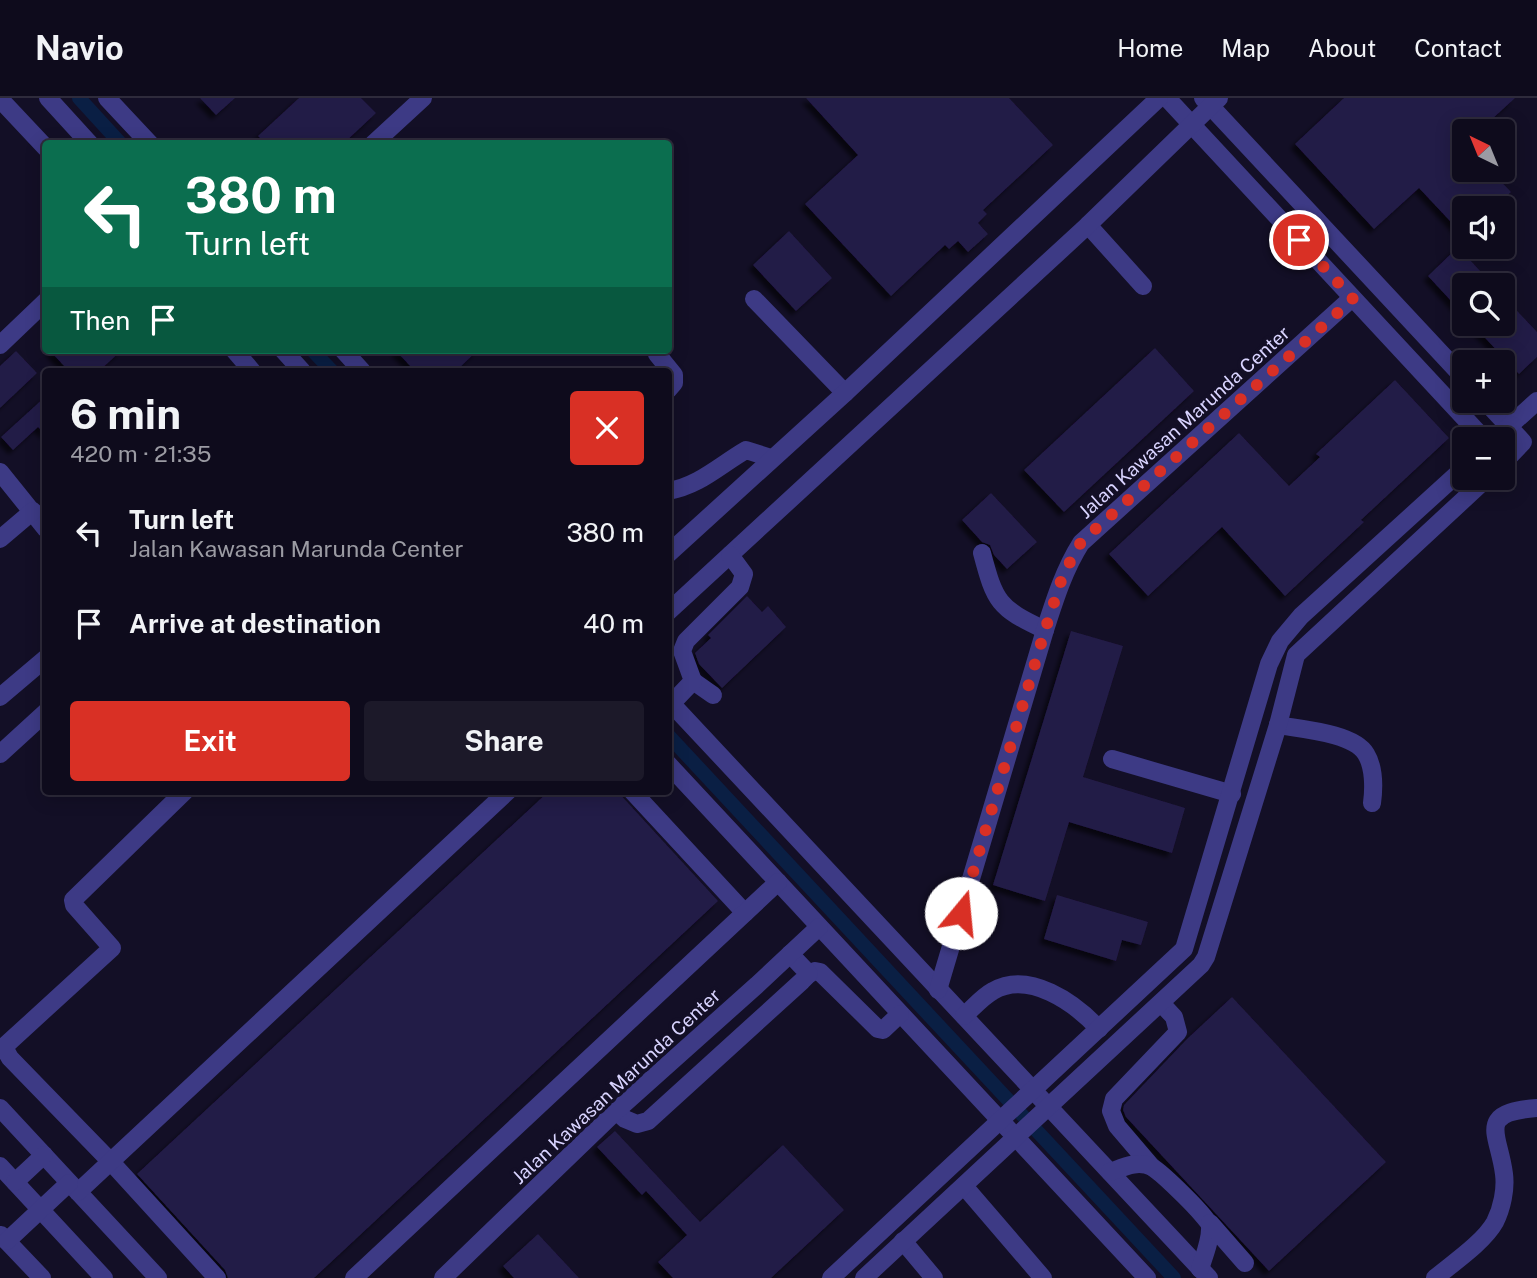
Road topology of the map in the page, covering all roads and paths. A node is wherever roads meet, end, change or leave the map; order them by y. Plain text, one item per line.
1 (48, 98) edge
2 (107, 98) edge
3 (1159, 98) edge
4 (1167, 98) edge
5 (0, 99) edge
6 (413, 101) edge
7 (1210, 101) edge
8 (1191, 124) junction
9 (86, 140) edge
10 (146, 140) edge
11 (377, 140) edge
12 (42, 144) edge
13 (1088, 225) junction
14 (1143, 286) dead end
15 (754, 299) dead end
16 (1353, 299) junction
17 (42, 305) edge
18 (0, 345) edge
19 (237, 354) edge
20 (286, 354) edge
21 (346, 354) edge
22 (657, 354) dead end
23 (1452, 365) edge
24 (249, 368) edge
25 (299, 368) edge
26 (359, 368) edge
27 (668, 368) edge
28 (845, 393) junction
29 (1537, 401) edge
30 (1473, 427) edge
31 (1509, 427) edge
32 (1515, 439) edge
33 (1515, 450) edge
34 (771, 458) junction
35 (0, 471) edge
36 (1452, 479) edge
37 (672, 490) edge
38 (1474, 490) edge
39 (33, 511) junction
40 (42, 524) edge
41 (0, 539) edge
42 (672, 550) edge
43 (982, 553) dead end
44 (730, 555) junction
45 (672, 608) edge
46 (1045, 630) junction
47 (1280, 640) junction
48 (1296, 655) junction
49 (42, 661) edge
50 (693, 681) junction
51 (713, 695) dead end
52 (0, 698) edge
53 (672, 699) edge
54 (672, 703) edge
55 (42, 716) edge
56 (1278, 725) junction
57 (0, 754) edge
58 (1112, 759) dead end
59 (672, 768) edge
60 (181, 795) edge
61 (505, 795) edge
62 (636, 795) edge
63 (1230, 800) junction
64 (1372, 803) dead end
65 (1249, 814) junction
66 (778, 882) junction
67 (745, 913) junction
68 (819, 927) junction
69 (790, 954) junction
70 (809, 974) junction
71 (757, 985) junction
72 (938, 990) junction
73 (1161, 1003) junction
74 (776, 1004) junction
75 (900, 1014) junction
76 (964, 1016) junction
77 (1099, 1029) junction
78 (1030, 1093) junction
79 (0, 1108) edge
80 (1537, 1108) edge
81 (1046, 1109) junction
82 (617, 1111) junction
83 (1003, 1118) junction
84 (1019, 1135) junction
85 (44, 1155) junction
86 (111, 1162) junction
87 (0, 1166) edge
88 (1152, 1167) junction
89 (1110, 1172) junction
90 (15, 1182) junction
91 (964, 1186) junction
92 (74, 1187) junction
93 (41, 1210) junction
94 (1210, 1223) junction
95 (4, 1238) edge
96 (903, 1241) junction
97 (1245, 1263) dead end
98 (1204, 1273) edge
99 (42, 1278) edge
100 (104, 1278) edge
101 (158, 1278) edge
102 (217, 1278) edge
103 (354, 1278) edge
104 (443, 1278) edge
105 (831, 1278) edge
106 (864, 1278) edge
107 (934, 1278) edge
108 (1043, 1278) edge
109 (1147, 1278) edge
110 (1435, 1278) edge

1 - 9 street
2 - 10 street
3 - 28 street
4 - 8 street
5 - 12 street
6 - 11 street
7 - 8 street
7 - 23 street
8 - 13 street
8 - 16 street
13 - 14 street
13 - 44 street
15 - 28 street
16 - 30 street
16 - 46 street, Jalan Kawasan Marunda Center
17 - 18 street
19 - 24 street
20 - 25 street
21 - 26 street
22 - 27 street
28 - 34 street
29 - 31 street
32 - 33 street
34 - 37 street
34 - 42 street
35 - 39 street
36 - 47 street
38 - 48 street
39 - 40 street
39 - 41 street
43 - 46 street
44 - 45 street
44 - 50 street
46 - 72 street, Jalan Kawasan Marunda Center
47 - 48 street
47 - 63 street
48 - 56 street
49 - 52 street
50 - 51 street
50 - 53 street
54 - 72 street
55 - 57 street
56 - 64 street
56 - 65 street
58 - 63 street
59 - 66 street
60 - 86 street
61 - 86 street
62 - 67 street
63 - 65 street
63 - 77 street
65 - 73 street
66 - 67 street
66 - 68 street
67 - 103 street
68 - 69 street, Jalan Kawasan Marunda Center
68 - 75 street
69 - 70 street
69 - 71 street, Jalan Kawasan Marunda Center
70 - 74 street
70 - 75 street
71 - 74 street
71 - 82 street, Jalan Kawasan Marunda Center
72 - 76 street
73 - 81 street
73 - 88 street
74 - 82 street
75 - 83 street
76 - 77 street
76 - 78 street
77 - 78 street
78 - 81 street
78 - 83 street
79 - 85 street
80 - 110 street
81 - 84 street
81 - 89 street
82 - 104 street, Jalan Kawasan Marunda Center
83 - 84 street
83 - 105 street
84 - 91 street
84 - 109 street
85 - 90 street
85 - 92 street
86 - 92 street
86 - 102 street
87 - 90 street
88 - 89 street
88 - 94 street
89 - 98 street
90 - 93 street
91 - 96 street
91 - 108 street
92 - 93 street
92 - 101 street
93 - 95 street
93 - 100 street
94 - 97 street
94 - 98 street
95 - 99 street
96 - 106 street
96 - 107 street

